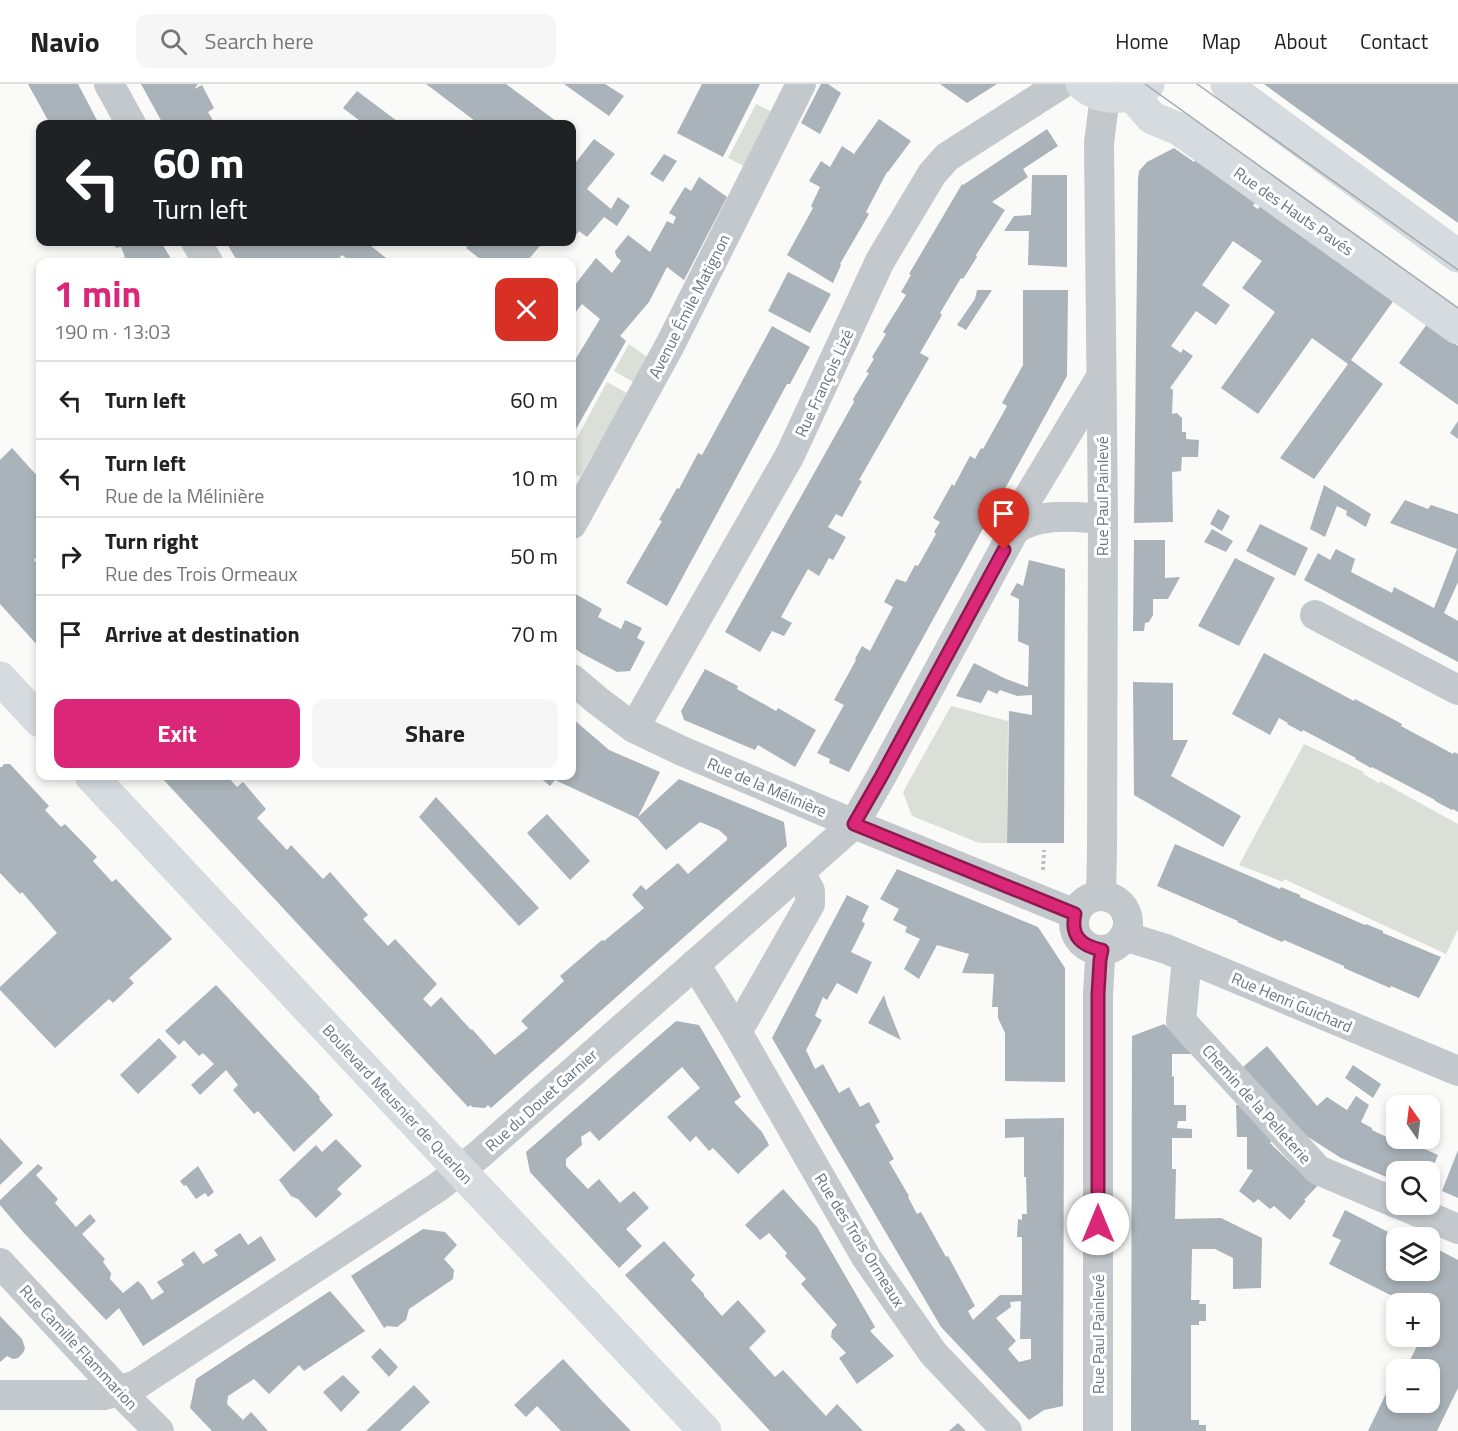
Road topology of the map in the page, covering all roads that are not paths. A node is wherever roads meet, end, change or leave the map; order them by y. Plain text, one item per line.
1 (109, 84) edge
2 (801, 84) edge
3 (1061, 84) edge
4 (1227, 84) edge
5 (1117, 89) edge
6 (129, 120) edge
7 (1458, 256) edge
8 (1458, 328) edge
9 (1101, 377) junction
10 (576, 517) edge
11 (1102, 519) junction
12 (1015, 529) junction
13 (1315, 615) dead end
14 (576, 682) edge
15 (3, 687) edge
16 (1458, 690) edge
17 (36, 717) edge
18 (634, 728) junction
19 (95, 780) edge
20 (854, 824) junction
21 (800, 872) junction
22 (1101, 896) junction
23 (1075, 914) junction
24 (1113, 943) junction
25 (1187, 958) junction
26 (694, 964) junction
27 (737, 1032) junction
28 (1458, 1071) edge
29 (459, 1170) junction
30 (1386, 1199) edge
31 (1424, 1215) edge
32 (1458, 1229) edge
33 (0, 1263) edge
34 (119, 1391) junction
35 (0, 1395) edge
36 (159, 1431) edge
37 (705, 1431) edge
38 (1007, 1431) edge
39 (1098, 1431) edge

1 - 6 street
2 - 10 street, Avenue Émile Matignon
3 - 18 street, Rue François Lizé
4 - 7 main road
5 - 8 main road, Rue des Hauts Pavés
5 - 9 street, Rue Paul Painlevé
9 - 11 street, Rue Paul Painlevé
9 - 12 street
11 - 12 street
11 - 22 street, Rue Paul Painlevé
12 - 20 street
13 - 16 street
14 - 18 street, Rue de la Mélinière
15 - 17 main road
18 - 20 street, Rue de la Mélinière
19 - 29 main road, Boulevard Meusnier de Querlon
20 - 21 street, Rue du Douet Garnier
20 - 23 street, Rue de la Mélinière
21 - 26 street, Rue du Douet Garnier
21 - 27 street
22 - 23 street
22 - 24 street
23 - 24 street
24 - 25 street, Rue Henri Guichard
24 - 39 street, Rue Paul Painlevé
25 - 28 street, Rue Henri Guichard
25 - 30 street, Chemin de la Pelleterie
26 - 27 street, Rue des Trois Ormeaux
26 - 29 street, Rue du Douet Garnier
27 - 38 street, Rue des Trois Ormeaux
29 - 34 street, Rue du Douet Garnier
29 - 37 main road, Boulevard Meusnier de Querlon
31 - 32 street, Chemin de la Pelleterie
33 - 34 street, Rue Camille Flammarion
34 - 35 street, Rue du Douet Garnier
34 - 36 street, Rue Camille Flammarion

